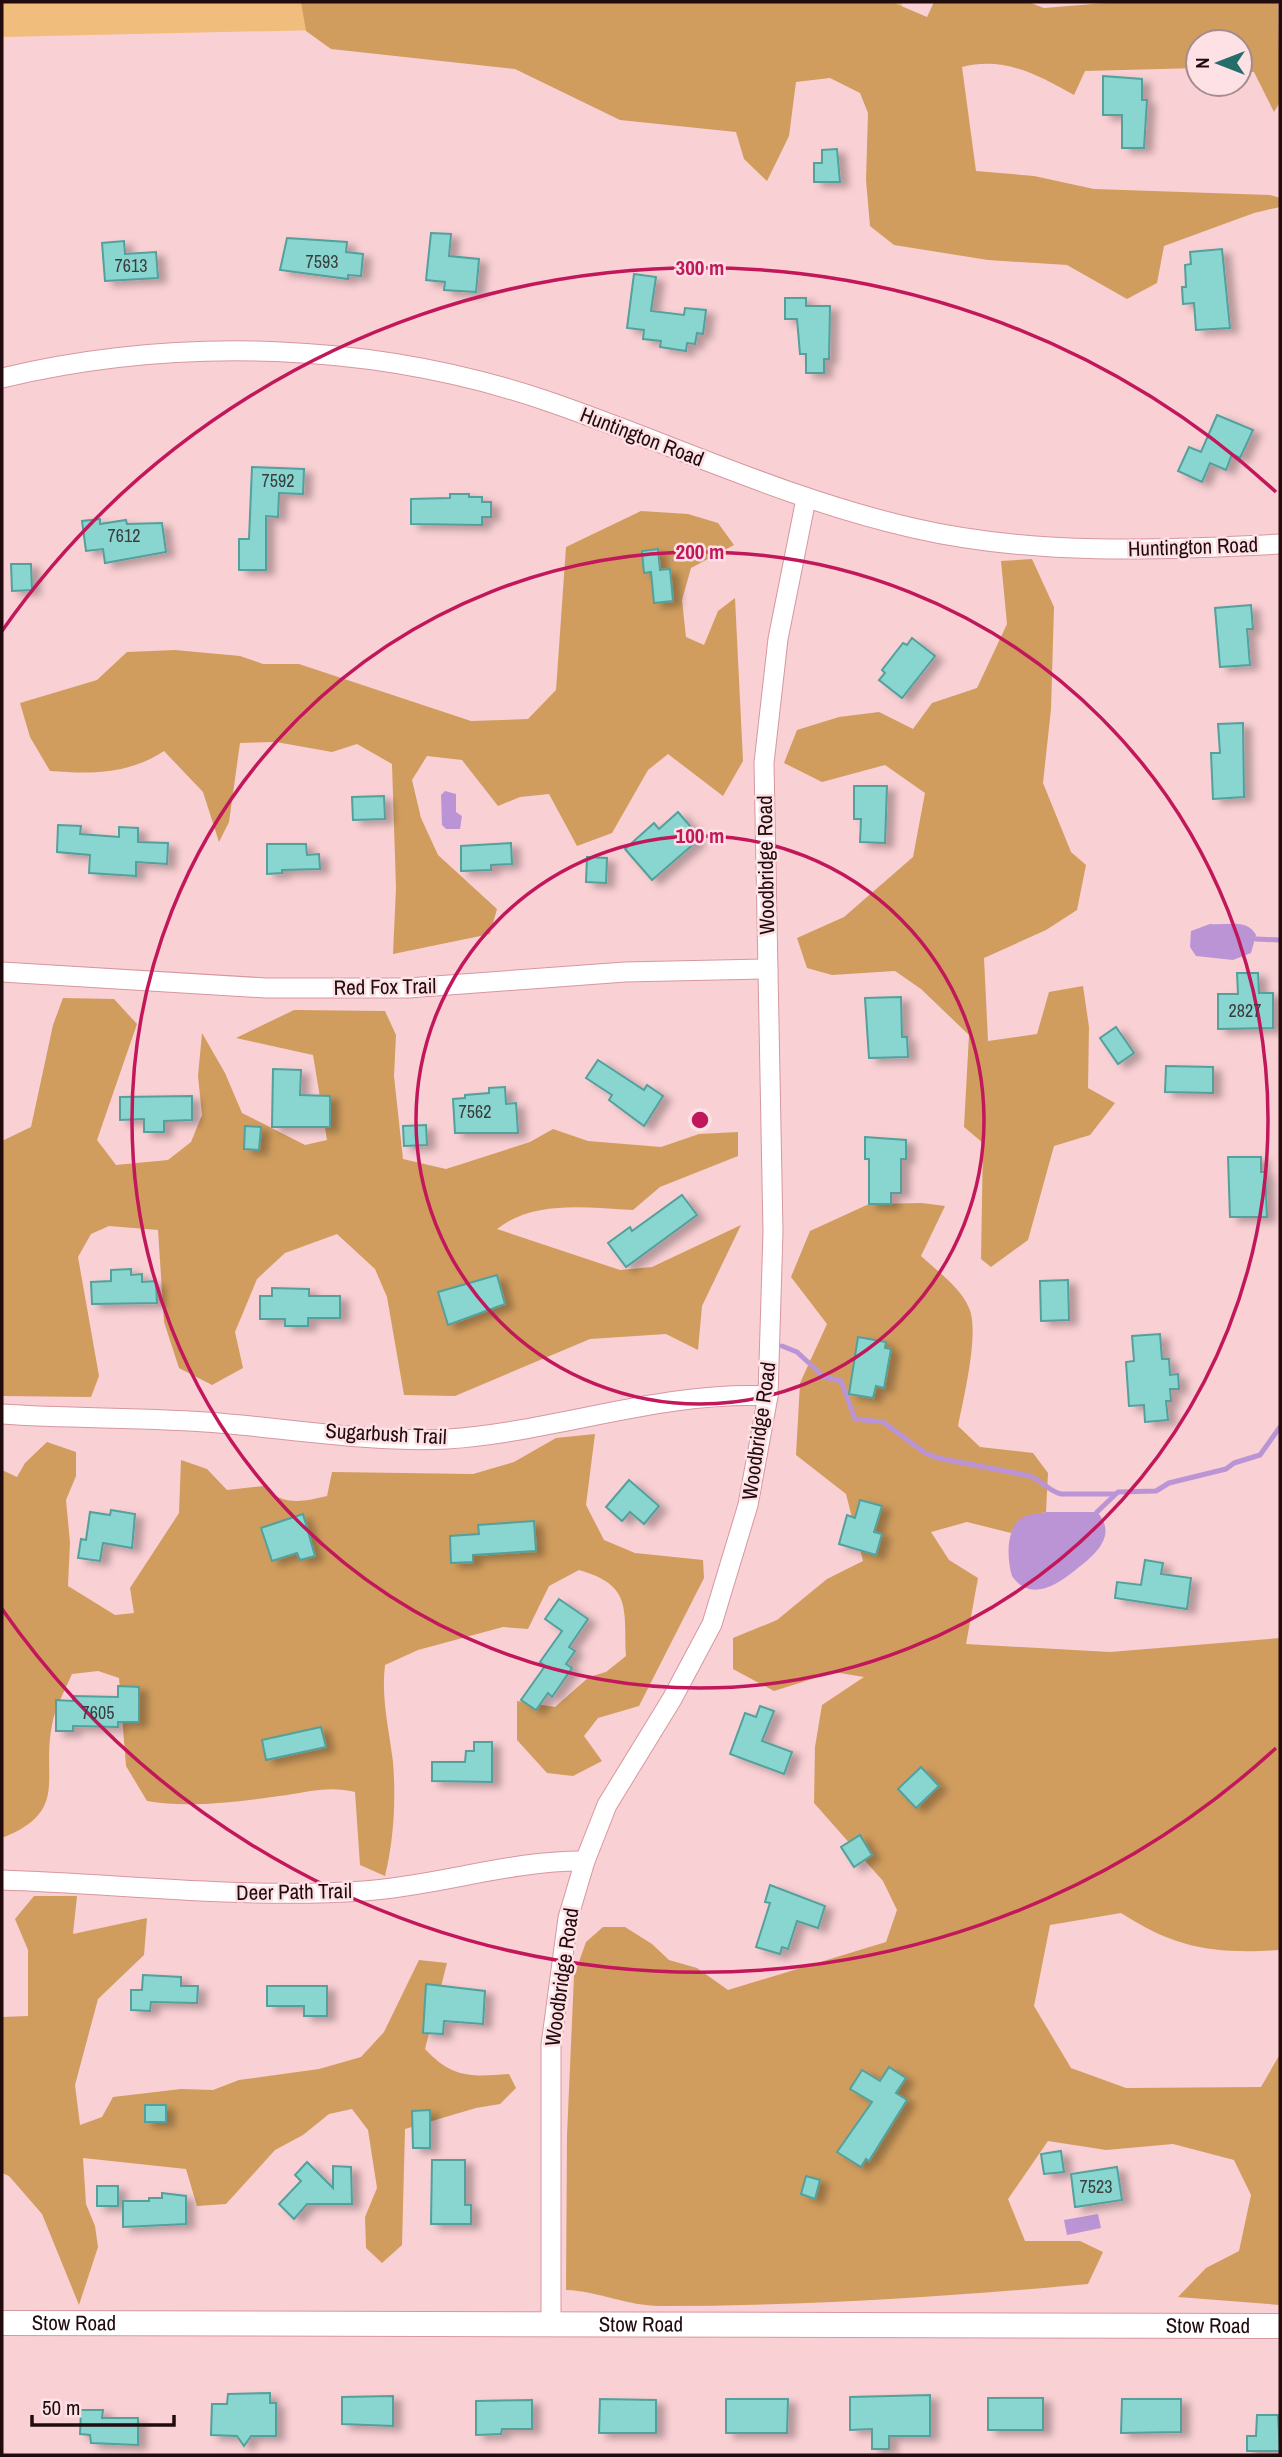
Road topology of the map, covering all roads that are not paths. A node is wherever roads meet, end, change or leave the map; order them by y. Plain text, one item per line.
1 (2, 378) edge
2 (806, 499) junction
3 (1280, 544) edge
4 (768, 969) junction
5 (2, 972) edge
6 (768, 1396) junction
7 (2, 1414) edge
8 (585, 1861) junction
9 (2, 1880) edge
10 (2, 2323) edge
11 (551, 2325) junction
12 (1280, 2326) edge

1 - 2 street, Huntington Road
2 - 3 street, Huntington Road
2 - 4 street, Woodbridge Road
4 - 5 street, Red Fox Trail
4 - 6 street, Woodbridge Road
6 - 7 street, Sugarbush Trail
6 - 8 street, Woodbridge Road
8 - 9 street, Deer Path Trail
8 - 11 street, Woodbridge Road
10 - 11 street, Stow Road
11 - 12 street, Stow Road

